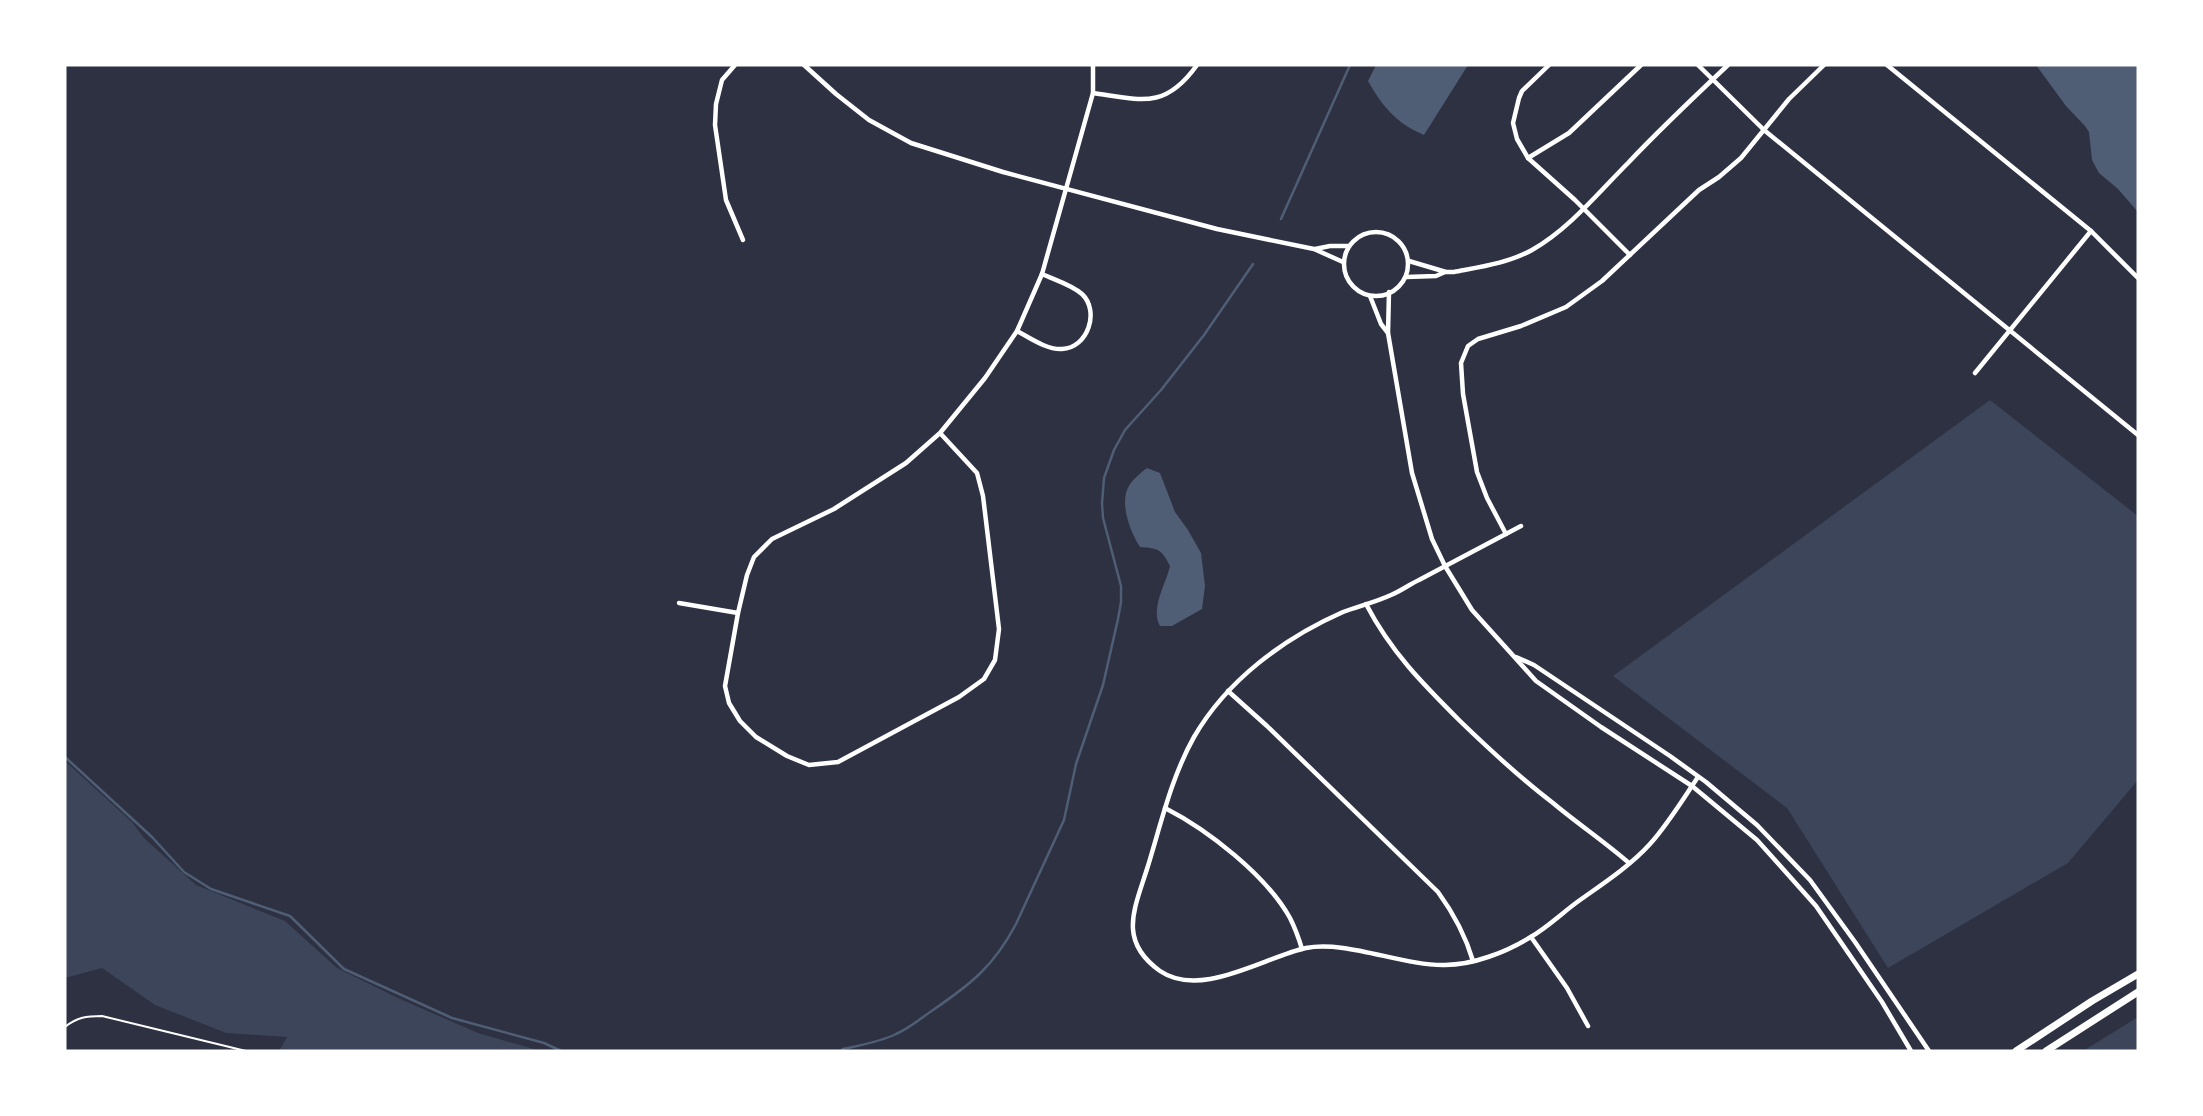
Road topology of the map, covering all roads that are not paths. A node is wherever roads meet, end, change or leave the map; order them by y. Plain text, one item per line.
1 (734, 65) edge
2 (804, 65) edge
3 (1093, 65) edge
4 (1197, 65) edge
5 (1549, 65) edge
6 (1641, 65) edge
7 (1698, 65) edge
8 (1728, 65) edge
9 (1824, 65) edge
10 (1887, 65) edge
11 (1713, 80) junction
12 (1093, 93) junction
13 (1764, 130) junction
14 (1528, 158) junction
15 (1067, 190) junction
16 (1583, 208) junction
17 (2091, 231) junction
18 (743, 240) dead end
19 (1349, 246) junction
20 (1314, 249) junction
21 (1630, 255) junction
22 (1409, 261) junction
23 (1343, 262) junction
24 (1446, 272) junction
25 (1042, 274) junction
26 (1406, 277) junction
27 (2138, 278) edge
28 (1389, 292) junction
29 (1370, 296) junction
30 (2010, 330) junction
31 (1017, 331) junction
32 (1388, 333) junction
33 (1975, 373) dead end
34 (940, 433) junction
35 (2138, 435) edge
36 (1521, 526) dead end
37 (1506, 534) junction
38 (1445, 566) junction
39 (679, 603) dead end
40 (1366, 604) junction
41 (738, 613) junction
42 (1515, 656) junction
43 (1228, 691) junction
44 (1698, 776) junction
45 (1692, 786) junction
46 (1164, 808) junction
47 (1629, 863) junction
48 (1531, 937) junction
49 (1302, 949) junction
50 (1473, 961) junction
51 (2138, 974) edge
52 (2138, 992) edge
53 (1588, 1026) dead end
54 (1910, 1051) edge
55 (1928, 1051) edge
56 (2016, 1051) edge
57 (2046, 1051) edge

1 - 18 street
2 - 15 street
3 - 12 street
4 - 12 street
5 - 14 street
6 - 14 street
7 - 11 street
8 - 11 street
9 - 13 street
10 - 17 street
11 - 13 street
11 - 16 street
12 - 15 street
13 - 21 street
13 - 30 street
14 - 16 street
15 - 20 street
15 - 25 street
16 - 21 street
16 - 24 street
17 - 27 street
17 - 30 street
19 - 20 street
19 - 22 street
19 - 23 street
20 - 23 street
21 - 37 street
22 - 24 street
22 - 26 street
23 - 29 street
24 - 26 street
25 - 31 street
25 - 31 street
26 - 28 street
28 - 29 street
28 - 32 street
29 - 32 street
30 - 33 street
30 - 35 street
31 - 34 street
32 - 38 street
34 - 41 street
34 - 41 street
36 - 37 street
37 - 38 street
38 - 40 street
38 - 42 street
39 - 41 street
40 - 43 street
40 - 47 street
42 - 44 street
42 - 45 street
43 - 46 street
43 - 50 street
44 - 45 street
44 - 55 street
45 - 47 street
45 - 54 street
46 - 49 street
46 - 49 street
47 - 48 street
48 - 50 street
48 - 53 street
49 - 50 street
51 - 56 main road
52 - 57 main road

